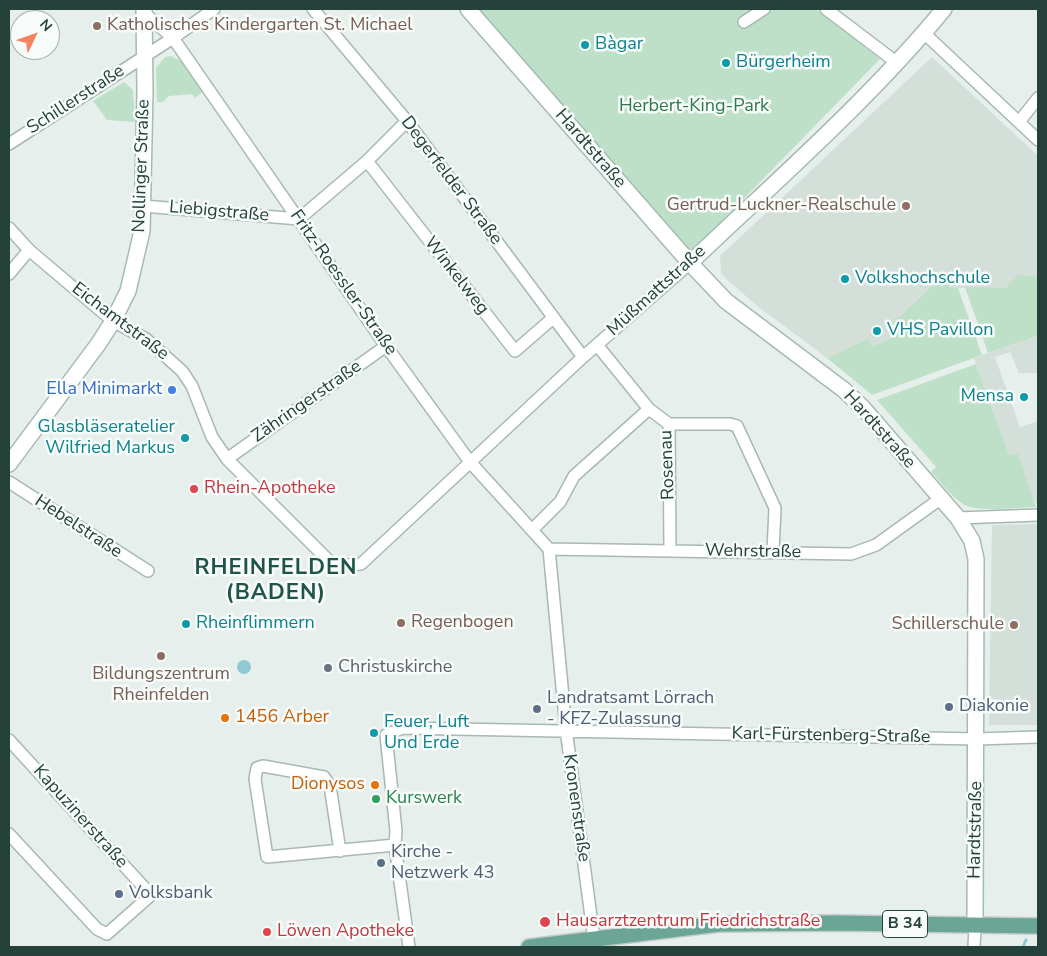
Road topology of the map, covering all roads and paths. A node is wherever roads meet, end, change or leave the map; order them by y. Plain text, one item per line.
1 (214, 9) edge
2 (313, 9) edge
3 (468, 9) edge
4 (764, 9) edge
5 (826, 9) edge
6 (944, 9) edge
7 (144, 10) edge
8 (744, 22) dead end
9 (924, 33) junction
10 (173, 38) junction
11 (144, 55) junction
12 (896, 62) junction
13 (1038, 98) edge
14 (407, 121) junction
15 (1019, 122) junction
16 (1038, 140) edge
17 (9, 144) edge
18 (367, 161) junction
19 (143, 206) junction
20 (299, 219) junction
21 (9, 228) edge
22 (29, 250) junction
23 (690, 263) junction
24 (9, 274) edge
25 (552, 318) junction
26 (113, 321) junction
27 (597, 345) junction
28 (386, 346) junction
29 (584, 357) junction
30 (649, 409) junction
31 (669, 424) junction
32 (227, 459) junction
33 (470, 462) junction
34 (9, 464) edge
35 (9, 482) edge
36 (940, 499) junction
37 (1038, 515) edge
38 (958, 518) junction
39 (532, 530) junction
40 (549, 550) junction
41 (670, 551) junction
42 (773, 552) junction
43 (361, 564) joint
44 (148, 571) dead end
45 (566, 729) junction
46 (1038, 737) edge
47 (977, 739) junction
48 (9, 740) edge
49 (9, 834) edge
50 (395, 845) junction
51 (340, 851) junction
52 (975, 926) junction
53 (1038, 926) edge
54 (595, 943) edge
55 (409, 947) edge
56 (530, 947) edge
57 (974, 947) edge

1 - 10 street, Schillerstraße
2 - 14 street, Degerfelder Straße
3 - 23 street, Hardtstraße
4 - 8 street
5 - 12 street
6 - 9 street, Müßmattstraße
7 - 10 street, Fritz-Roessler-Straße
7 - 11 street, Nollinger Straße
9 - 12 street, Müßmattstraße
9 - 15 street
10 - 11 street, Schillerstraße
10 - 20 street, Fritz-Roessler-Straße
11 - 17 street, Schillerstraße
11 - 19 street, Nollinger Straße
12 - 23 street, Müßmattstraße
13 - 15 street
14 - 18 street
14 - 25 street, Degerfelder Straße
15 - 16 street
18 - 20 street
18 - 25 street, Winkelweg
19 - 20 street, Liebigstraße
19 - 26 street, Nollinger Straße
20 - 28 street, Fritz-Roessler-Straße
21 - 22 street, Eichamtstraße
22 - 24 street
22 - 26 street, Eichamtstraße
23 - 27 street, Müßmattstraße
23 - 36 street, Hardtstraße
25 - 29 street, Degerfelder Straße
26 - 32 street, Eichamtstraße
26 - 34 street, Nollinger Straße
27 - 29 street, Müßmattstraße
27 - 30 street, Rosenau
28 - 32 street, Zähringerstraße
28 - 33 street, Fritz-Roessler-Straße
29 - 33 street, Müßmattstraße
30 - 31 street, Rosenau
30 - 39 street
31 - 41 street, Rosenau
31 - 42 street
32 - 43 street, Eichamtstraße
33 - 39 street, Fritz-Roessler-Straße
33 - 43 street, Müßmattstraße
35 - 44 street, Hebelstraße
36 - 38 street, Hardtstraße
36 - 42 street, Wehrstraße
37 - 38 street
38 - 47 street, Hardtstraße
39 - 40 street, Fritz-Roessler-Straße
40 - 41 street, Wehrstraße
40 - 45 street, Kronenstraße
41 - 42 street, Wehrstraße
45 - 47 street, Karl-Fürstenberg-Straße
45 - 50 street, Karl-Fürstenberg-Straße
45 - 54 street, Kronenstraße
46 - 47 street, Karl-Fürstenberg-Straße
47 - 52 street, Hardtstraße
48 - 49 street, Kapuzinerstraße
50 - 51 street
50 - 55 street
51 - 51 street
52 - 53 main road, B 34
52 - 54 main road, B 34
52 - 57 street
54 - 56 main road, B 34

